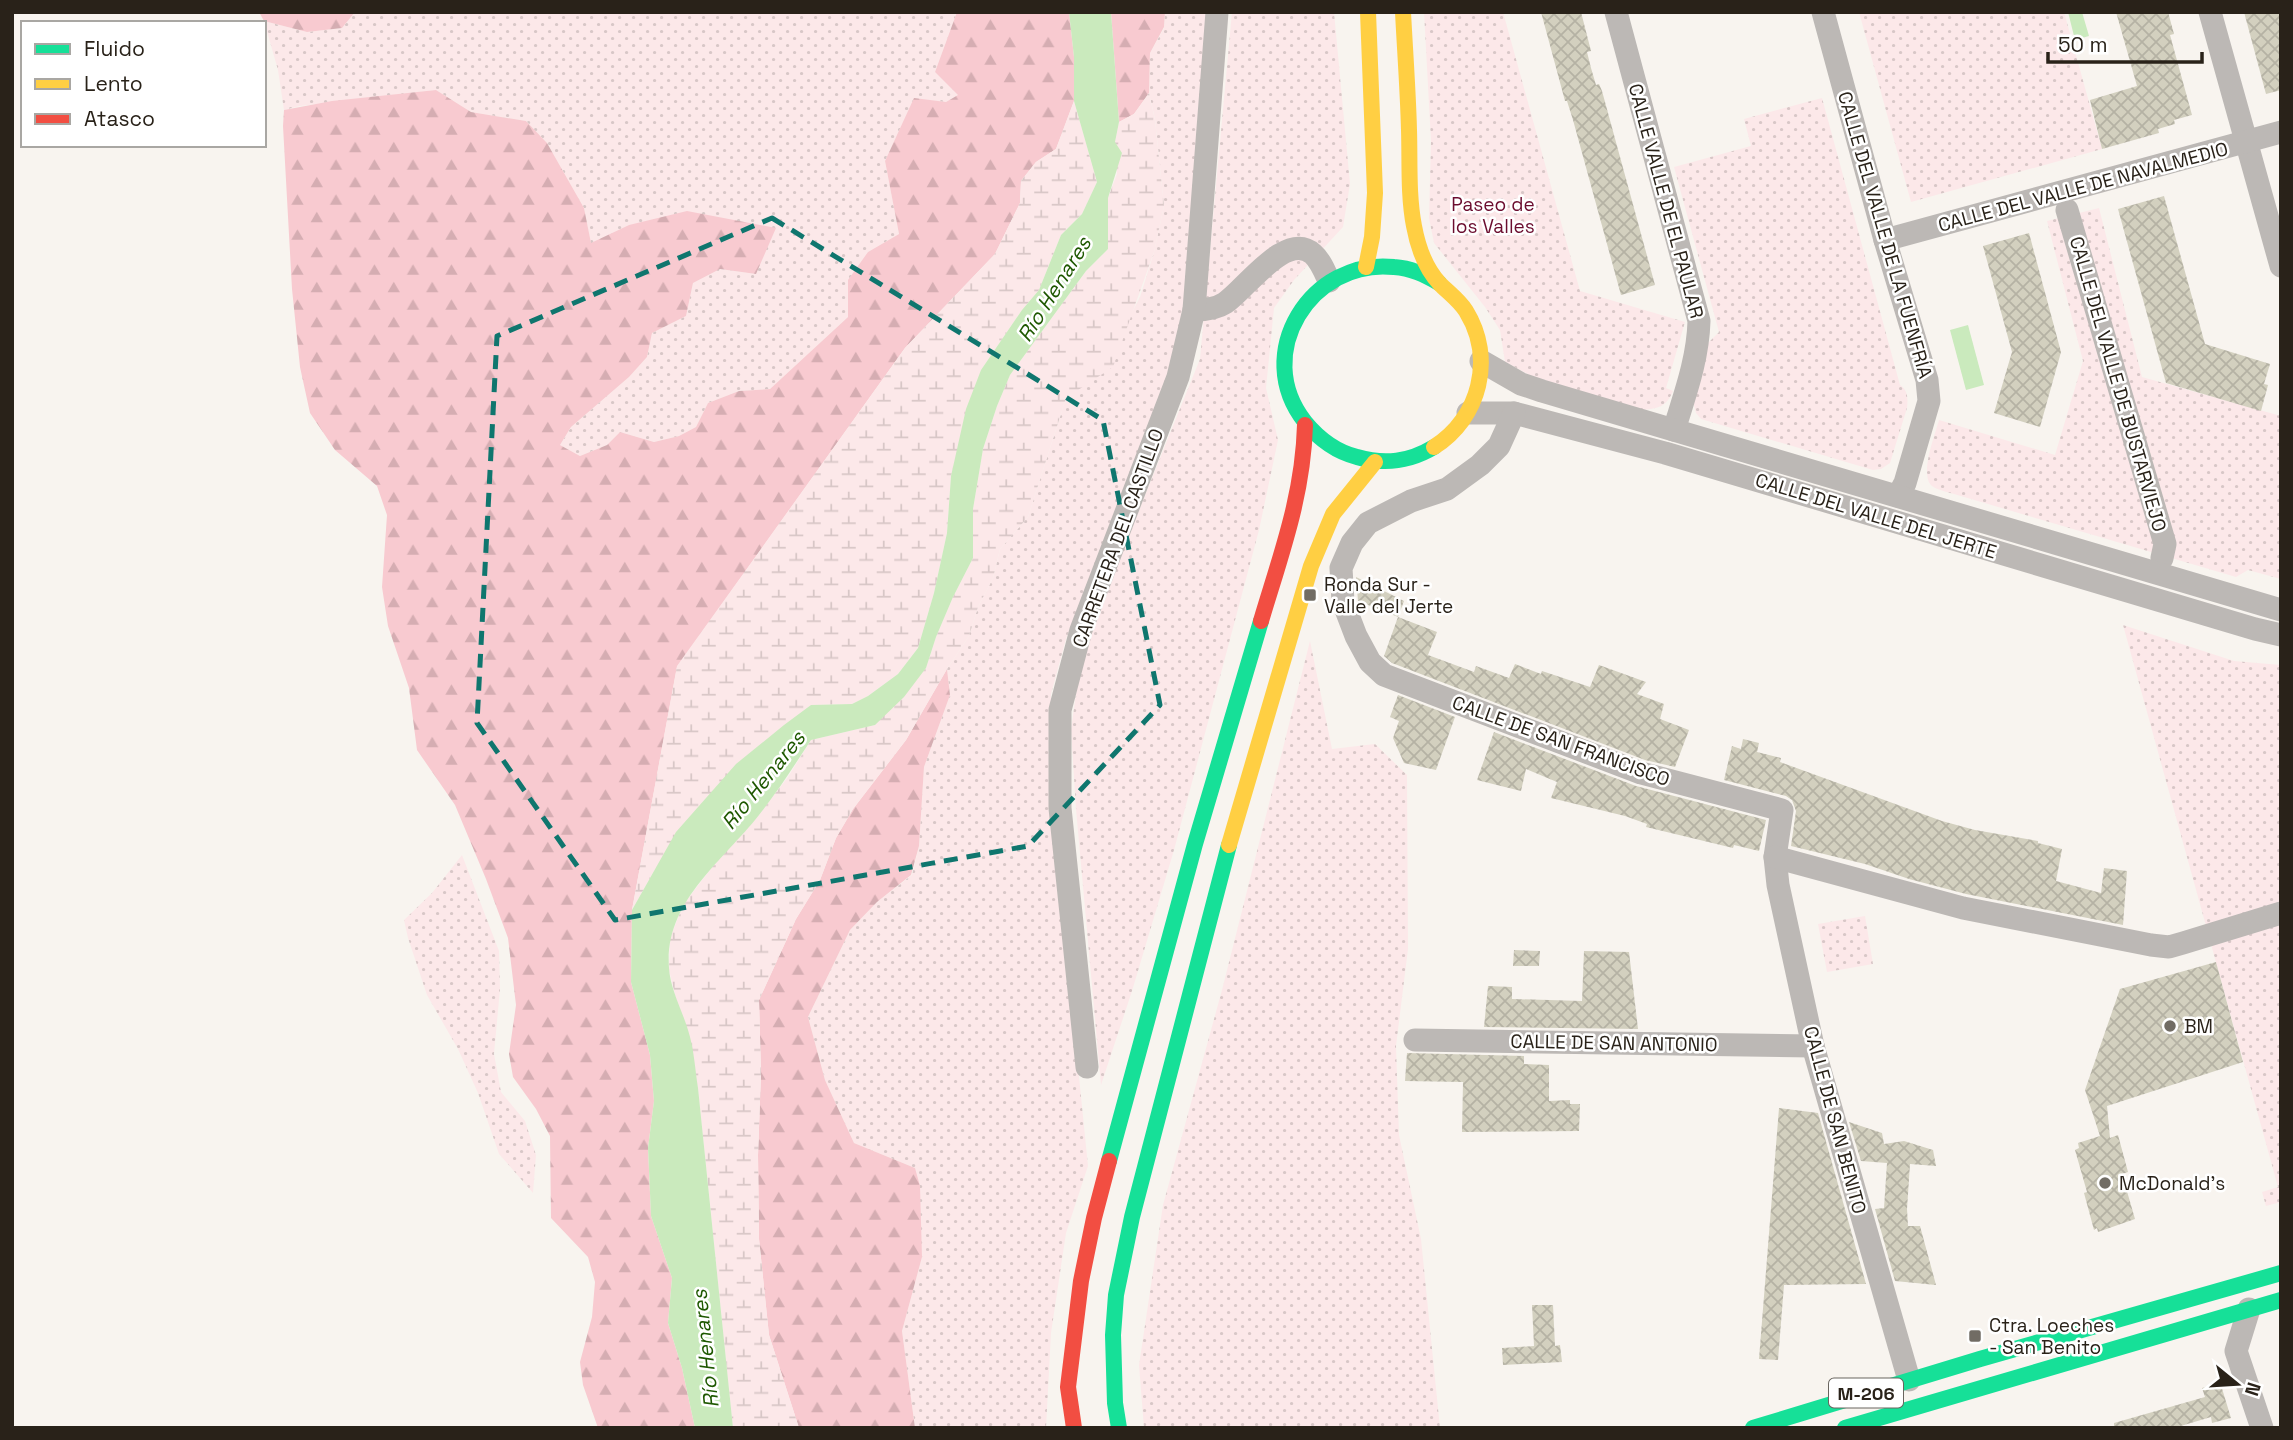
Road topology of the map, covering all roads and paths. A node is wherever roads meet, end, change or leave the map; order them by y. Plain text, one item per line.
1 (1217, 12) edge
2 (1367, 12) edge
3 (1403, 12) edge
4 (1616, 12) edge
5 (1823, 12) edge
6 (2210, 12) edge
7 (2281, 132) edge
8 (2245, 142) junction
9 (2067, 210) dead end
10 (1885, 240) junction
11 (2281, 266) edge
12 (1366, 267) junction
13 (1329, 281) junction
14 (1439, 283) junction
15 (1194, 310) junction
16 (1481, 361) junction
17 (1468, 413) junction
18 (1514, 413) junction
19 (1305, 425) junction
20 (1674, 430) junction
21 (1374, 462) junction
22 (1898, 496) junction
23 (2162, 558) dead end
24 (2281, 610) edge
25 (2281, 635) edge
26 (1775, 857) junction
27 (2281, 913) edge
28 (1415, 1040) dead end
29 (1813, 1046) junction
30 (1087, 1067) dead end
31 (2281, 1273) edge
32 (2281, 1300) edge
33 (2249, 1310) junction
34 (2201, 1324) junction
35 (2236, 1351) junction
36 (1909, 1380) junction
37 (1074, 1428) edge
38 (1119, 1428) edge
39 (1753, 1428) edge
40 (1846, 1428) edge
41 (2262, 1428) edge

1 - 15 street, CARRETERA DEL CASTILLO
2 - 12 main road
3 - 14 main road
4 - 20 street, CALLE VALLE DE EL PAULAR
5 - 10 street, CALLE DEL VALLE DE LA FUENFRÍA
6 - 8 street
7 - 8 street, CALLE DEL VALLE DE NAVALMEDIO
8 - 10 street, CALLE DEL VALLE DE NAVALMEDIO
8 - 11 street
9 - 23 street, CALLE DEL VALLE DE BUSTARVIEJO
10 - 22 street, CALLE DEL VALLE DE LA FUENFRÍA
12 - 13 main road
12 - 14 main road
13 - 15 street
13 - 19 main road
14 - 16 main road
15 - 30 street, CARRETERA DEL CASTILLO
16 - 17 main road
16 - 20 street, CALLE DEL VALLE DEL JERTE
17 - 18 street, CALLE DEL VALLE DEL JERTE
17 - 21 main road
18 - 25 street, CALLE DEL VALLE DEL JERTE
18 - 26 street, CALLE DE SAN FRANCISCO
19 - 21 main road
19 - 37 main road
20 - 22 street, CALLE DEL VALLE DEL JERTE
21 - 38 main road
22 - 24 street, CALLE DEL VALLE DEL JERTE
26 - 27 street
26 - 29 street, CALLE DE SAN BENITO
28 - 29 street, CALLE DE SAN ANTONIO
29 - 36 street, CALLE DE SAN BENITO
31 - 36 main road, M-206
32 - 33 main road, M-206
33 - 34 main road, M-206
33 - 35 street
34 - 35 street
34 - 40 main road, M-206
35 - 41 street
36 - 39 main road, M-206

